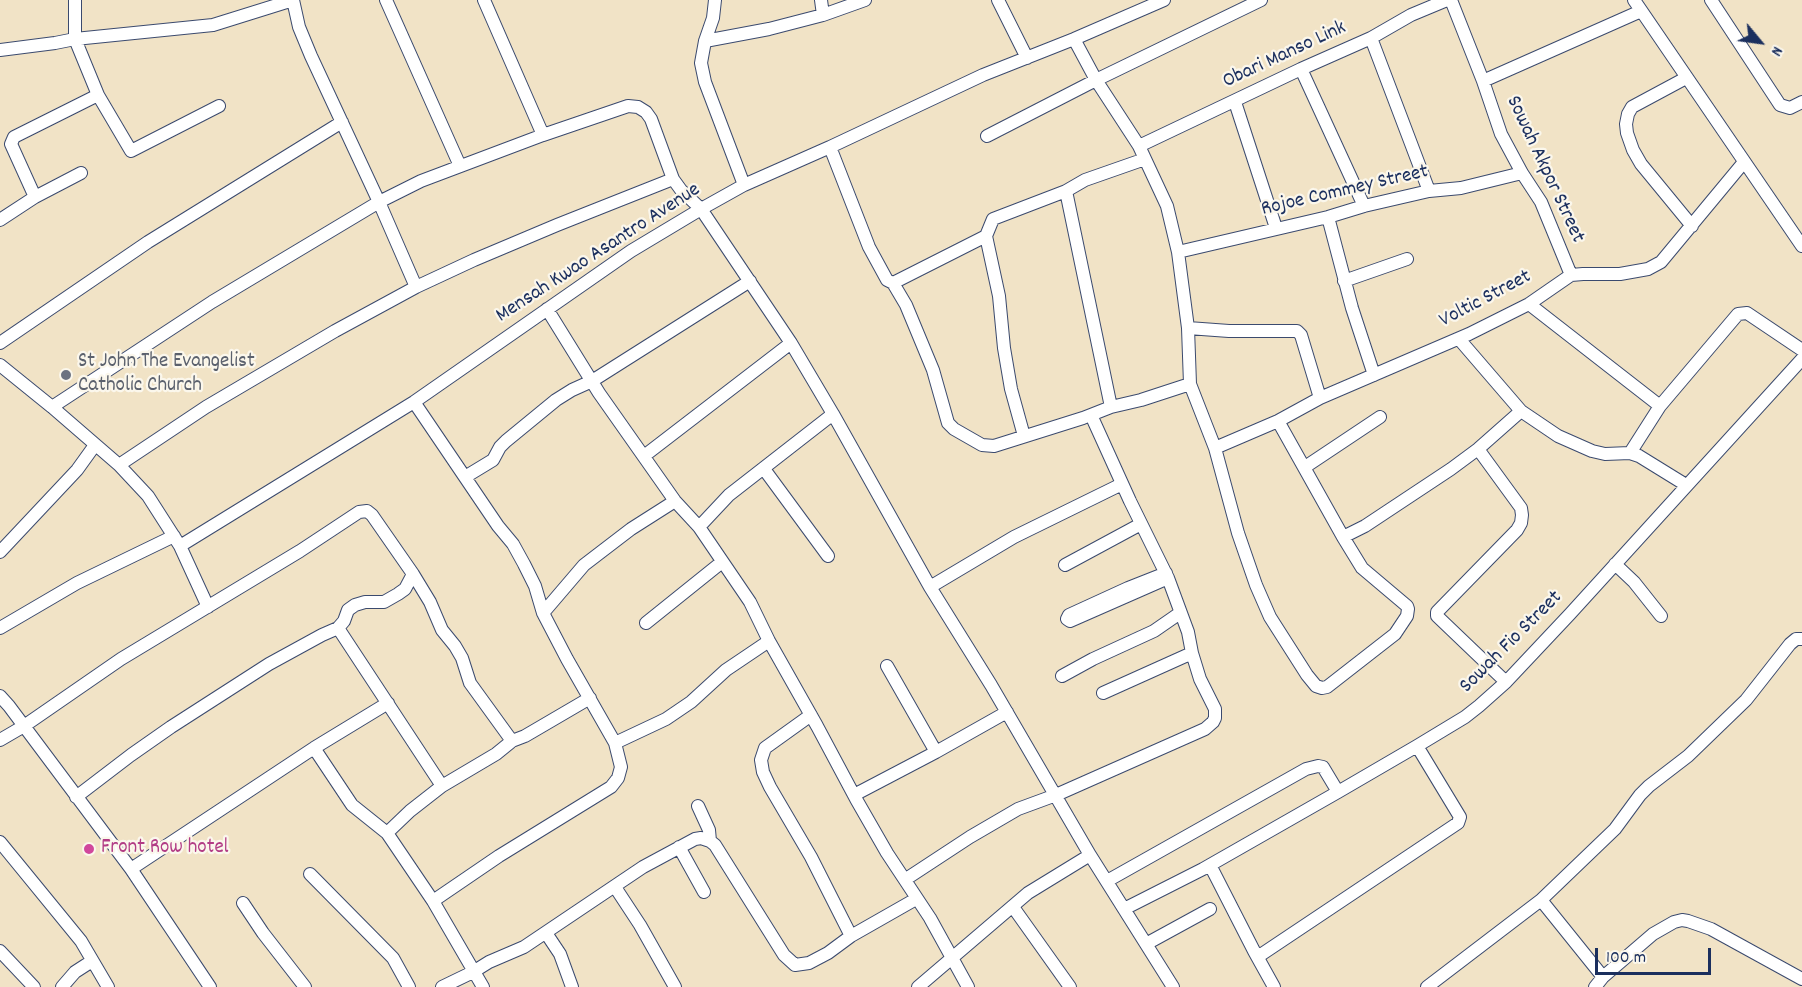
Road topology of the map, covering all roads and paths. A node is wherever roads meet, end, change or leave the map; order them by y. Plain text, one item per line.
1 (75, 0) edge
2 (293, 0) edge
3 (386, 0) edge
4 (484, 0) edge
5 (715, 0) edge
6 (821, 0) edge
7 (866, 0) edge
8 (998, 0) edge
9 (1164, 0) edge
10 (1261, 0) edge
11 (1449, 0) edge
12 (1711, 0) edge
13 (1638, 5) edge
14 (823, 15) junction
15 (1371, 38) junction
16 (75, 39) junction
17 (1074, 39) junction
18 (705, 41) junction
19 (0, 50) edge
20 (1026, 58) junction
21 (1301, 69) junction
22 (1686, 78) junction
23 (1096, 80) junction
24 (1483, 81) junction
25 (98, 95) junction
26 (1235, 102) junction
27 (1802, 102) edge
28 (219, 106) dead end
29 (342, 122) junction
30 (543, 135) junction
31 (987, 136) dead end
32 (1139, 146) junction
33 (830, 147) junction
34 (1145, 159) junction
35 (1744, 162) junction
36 (460, 166) junction
37 (81, 173) dead end
38 (1522, 173) junction
39 (673, 178) junction
40 (744, 185) junction
41 (1066, 190) junction
42 (1429, 191) junction
43 (34, 197) junction
44 (379, 202) junction
45 (1364, 206) junction
46 (701, 209) junction
47 (1328, 217) junction
48 (0, 220) edge
49 (1692, 226) junction
50 (1276, 228) junction
51 (986, 236) junction
52 (1802, 246) edge
53 (1178, 252) junction
54 (1407, 259) dead end
55 (1571, 275) junction
56 (750, 281) junction
57 (1344, 281) junction
58 (893, 283) junction
59 (416, 287) junction
60 (1529, 304) junction
61 (547, 309) junction
62 (1188, 328) junction
63 (1459, 339) junction
64 (0, 343) edge
65 (790, 343) junction
66 (1802, 350) edge
67 (1802, 359) edge
68 (0, 365) edge
69 (1374, 375) junction
70 (592, 381) junction
71 (1190, 384) junction
72 (1320, 398) junction
73 (414, 402) junction
74 (1660, 406) junction
75 (52, 407) junction
76 (1111, 407) junction
77 (1521, 411) junction
78 (833, 414) junction
79 (1091, 415) junction
80 (1380, 417) dead end
81 (1278, 421) junction
82 (1024, 436) junction
83 (95, 445) junction
84 (1215, 448) junction
85 (1478, 449) junction
86 (1630, 453) junction
87 (644, 456) junction
88 (119, 465) junction
89 (1305, 467) junction
90 (764, 469) junction
91 (465, 477) junction
92 (1122, 484) junction
93 (1686, 485) junction
94 (675, 501) junction
95 (1141, 524) junction
96 (699, 527) junction
97 (1343, 537) junction
98 (177, 541) junction
99 (0, 552) edge
100 (828, 555) dead end
101 (722, 562) junction
102 (1615, 564) junction
103 (1065, 565) dead end
104 (413, 574) junction
105 (1167, 575) junction
106 (930, 587) junction
107 (1104, 602) dead end
108 (208, 607) junction
109 (543, 613) junction
110 (1180, 613) junction
111 (1661, 616) dead end
112 (646, 623) dead end
113 (0, 628) edge
114 (338, 628) junction
115 (1802, 639) edge
116 (769, 640) junction
117 (1192, 653) junction
118 (887, 666) dead end
119 (1062, 676) dead end
120 (1506, 682) junction
121 (1103, 693) dead end
122 (0, 696) edge
123 (590, 698) junction
124 (388, 703) junction
125 (1006, 712) junction
126 (811, 715) junction
127 (24, 726) junction
128 (0, 740) edge
129 (512, 741) junction
130 (615, 743) junction
131 (1417, 747) junction
132 (314, 748) junction
133 (936, 752) junction
134 (442, 786) junction
135 (1338, 792) junction
136 (854, 795) junction
137 (1056, 795) junction
138 (76, 797) junction
139 (698, 806) dead end
140 (387, 833) junction
141 (710, 841) junction
142 (0, 842) edge
143 (679, 847) junction
144 (1090, 855) junction
145 (1210, 865) junction
146 (131, 869) junction
147 (310, 874) dead end
148 (906, 879) junction
149 (1107, 880) junction
150 (615, 887) junction
151 (704, 892) dead end
152 (916, 899) junction
153 (1541, 900) junction
154 (433, 901) junction
155 (243, 903) dead end
156 (1013, 907) junction
157 (1124, 909) junction
158 (1210, 909) dead end
159 (546, 933) junction
160 (851, 936) junction
161 (1146, 944) junction
162 (0, 951) edge
163 (1254, 951) junction
164 (952, 959) junction
165 (92, 961) junction
166 (473, 972) junction
167 (1603, 976) junction
168 (1802, 979) edge
169 (34, 987) edge
170 (62, 987) edge
171 (108, 987) edge
172 (210, 987) edge
173 (305, 987) edge
174 (409, 987) edge
175 (442, 987) edge
176 (483, 987) edge
177 (572, 987) edge
178 (675, 987) edge
179 (918, 987) edge
180 (968, 987) edge
181 (1070, 987) edge
182 (1173, 987) edge
183 (1274, 987) edge
184 (1427, 987) edge
185 (1595, 987) edge

1 - 16 street
2 - 16 street
2 - 29 street
3 - 36 street
4 - 30 street
5 - 18 street
6 - 14 street
7 - 14 street
8 - 20 street
9 - 17 street, Mensah Kwao Asantro Avenue
10 - 23 street
11 - 15 street, Obari Manso Link
11 - 24 street, Sowah Akpor Street
12 - 27 street
13 - 22 street
13 - 24 street
14 - 18 street
15 - 21 street, Obari Manso Link
15 - 42 street
16 - 19 street
16 - 25 street
17 - 20 street, Mensah Kwao Asantro Avenue
17 - 23 street
18 - 40 street
20 - 33 street, Mensah Kwao Asantro Avenue
21 - 26 street, Obari Manso Link
21 - 45 street
22 - 35 street
22 - 49 street
23 - 31 street
23 - 32 street
24 - 38 street, Sowah Akpor Street
25 - 28 street
25 - 43 street
26 - 32 street, Obari Manso Link
26 - 50 street
29 - 44 street
29 - 64 street
30 - 36 street
30 - 39 street
32 - 34 street
33 - 40 street, Mensah Kwao Asantro Avenue
33 - 58 street
34 - 41 street
34 - 53 street
35 - 49 street
35 - 52 street
36 - 44 street
37 - 43 street
38 - 42 street, Rojoe Commey Street
38 - 55 street, Sowah Akpor Street
39 - 46 street
39 - 59 street
40 - 46 street, Mensah Kwao Asantro Avenue
41 - 51 street
41 - 76 street
42 - 45 street, Rojoe Commey Street
43 - 48 street
44 - 59 street
44 - 75 street
45 - 47 street, Rojoe Commey Street
46 - 56 street
46 - 61 street, Mensah Kwao Asantro Avenue
47 - 50 street, Rojoe Commey Street
47 - 57 street
49 - 55 street
50 - 53 street, Rojoe Commey Street
51 - 58 street
51 - 82 street
53 - 62 street
54 - 57 street
55 - 60 street, Voltic Street
56 - 65 street
56 - 70 street
57 - 69 street
58 - 82 street
59 - 88 street
60 - 63 street, Voltic Street
60 - 74 street
61 - 70 street
61 - 73 street, Mensah Kwao Asantro Avenue
62 - 71 street
62 - 72 street
63 - 69 street, Voltic Street
63 - 77 street
65 - 78 street
65 - 87 street
66 - 74 street
67 - 93 street, Sowah Fio Street
68 - 75 street
69 - 72 street, Voltic Street
70 - 87 street
70 - 91 street
71 - 76 street
71 - 84 street
72 - 81 street, Voltic Street
73 - 91 street
73 - 98 street, Mensah Kwao Asantro Avenue
74 - 86 street
75 - 83 street
76 - 79 street
77 - 85 street
77 - 86 street
78 - 90 street
78 - 106 street
79 - 82 street
79 - 92 street
80 - 89 street
81 - 84 street, Voltic Street
81 - 89 street
83 - 88 street
83 - 99 street
84 - 97 street
85 - 97 street
85 - 120 street
86 - 93 street
87 - 94 street
88 - 98 street
89 - 97 street
90 - 96 street
90 - 100 street
91 - 109 street
92 - 95 street
92 - 106 street
93 - 102 street, Sowah Fio Street
94 - 96 street
94 - 109 street
95 - 103 street
95 - 105 street
96 - 101 street
98 - 108 street
98 - 113 street, Mensah Kwao Asantro Avenue
101 - 112 street
101 - 116 street
102 - 111 street
102 - 120 street, Sowah Fio Street
104 - 108 street
104 - 114 street
104 - 129 street
105 - 107 street
105 - 110 street
106 - 125 street
108 - 127 street
109 - 123 street
110 - 117 street
110 - 119 street
114 - 124 street
114 - 138 street
115 - 153 street
116 - 126 street
116 - 130 street
117 - 121 street
117 - 137 street
118 - 133 street
120 - 131 street, Sowah Fio Street
122 - 127 street
123 - 129 street
123 - 130 street
124 - 132 street
124 - 134 street
125 - 133 street
125 - 137 street
126 - 136 street
126 - 160 street
127 - 128 street
127 - 138 street
129 - 134 street
130 - 154 street
131 - 135 street, Sowah Fio Street
131 - 163 street
132 - 140 street
132 - 146 street
133 - 136 street
134 - 140 street
135 - 145 street, Sowah Fio Street
135 - 149 street
136 - 148 street
137 - 144 street
137 - 148 street
138 - 146 street
139 - 141 street
140 - 154 street
141 - 143 street
141 - 160 street
142 - 165 street
143 - 150 street
143 - 151 street
144 - 149 street
144 - 156 street
145 - 157 street, Sowah Fio Street
145 - 163 street
146 - 172 street
147 - 174 street
148 - 152 street
149 - 157 street
150 - 159 street
150 - 178 street
152 - 160 street
152 - 164 street
153 - 167 street
153 - 184 street
154 - 166 street
155 - 173 street
156 - 164 street
156 - 181 street
157 - 161 street
158 - 161 street
159 - 166 street
159 - 177 street
161 - 182 street
162 - 169 street
163 - 183 street
164 - 179 street
164 - 180 street
165 - 170 street
165 - 171 street
166 - 175 street
166 - 176 street
167 - 168 street
167 - 185 street

